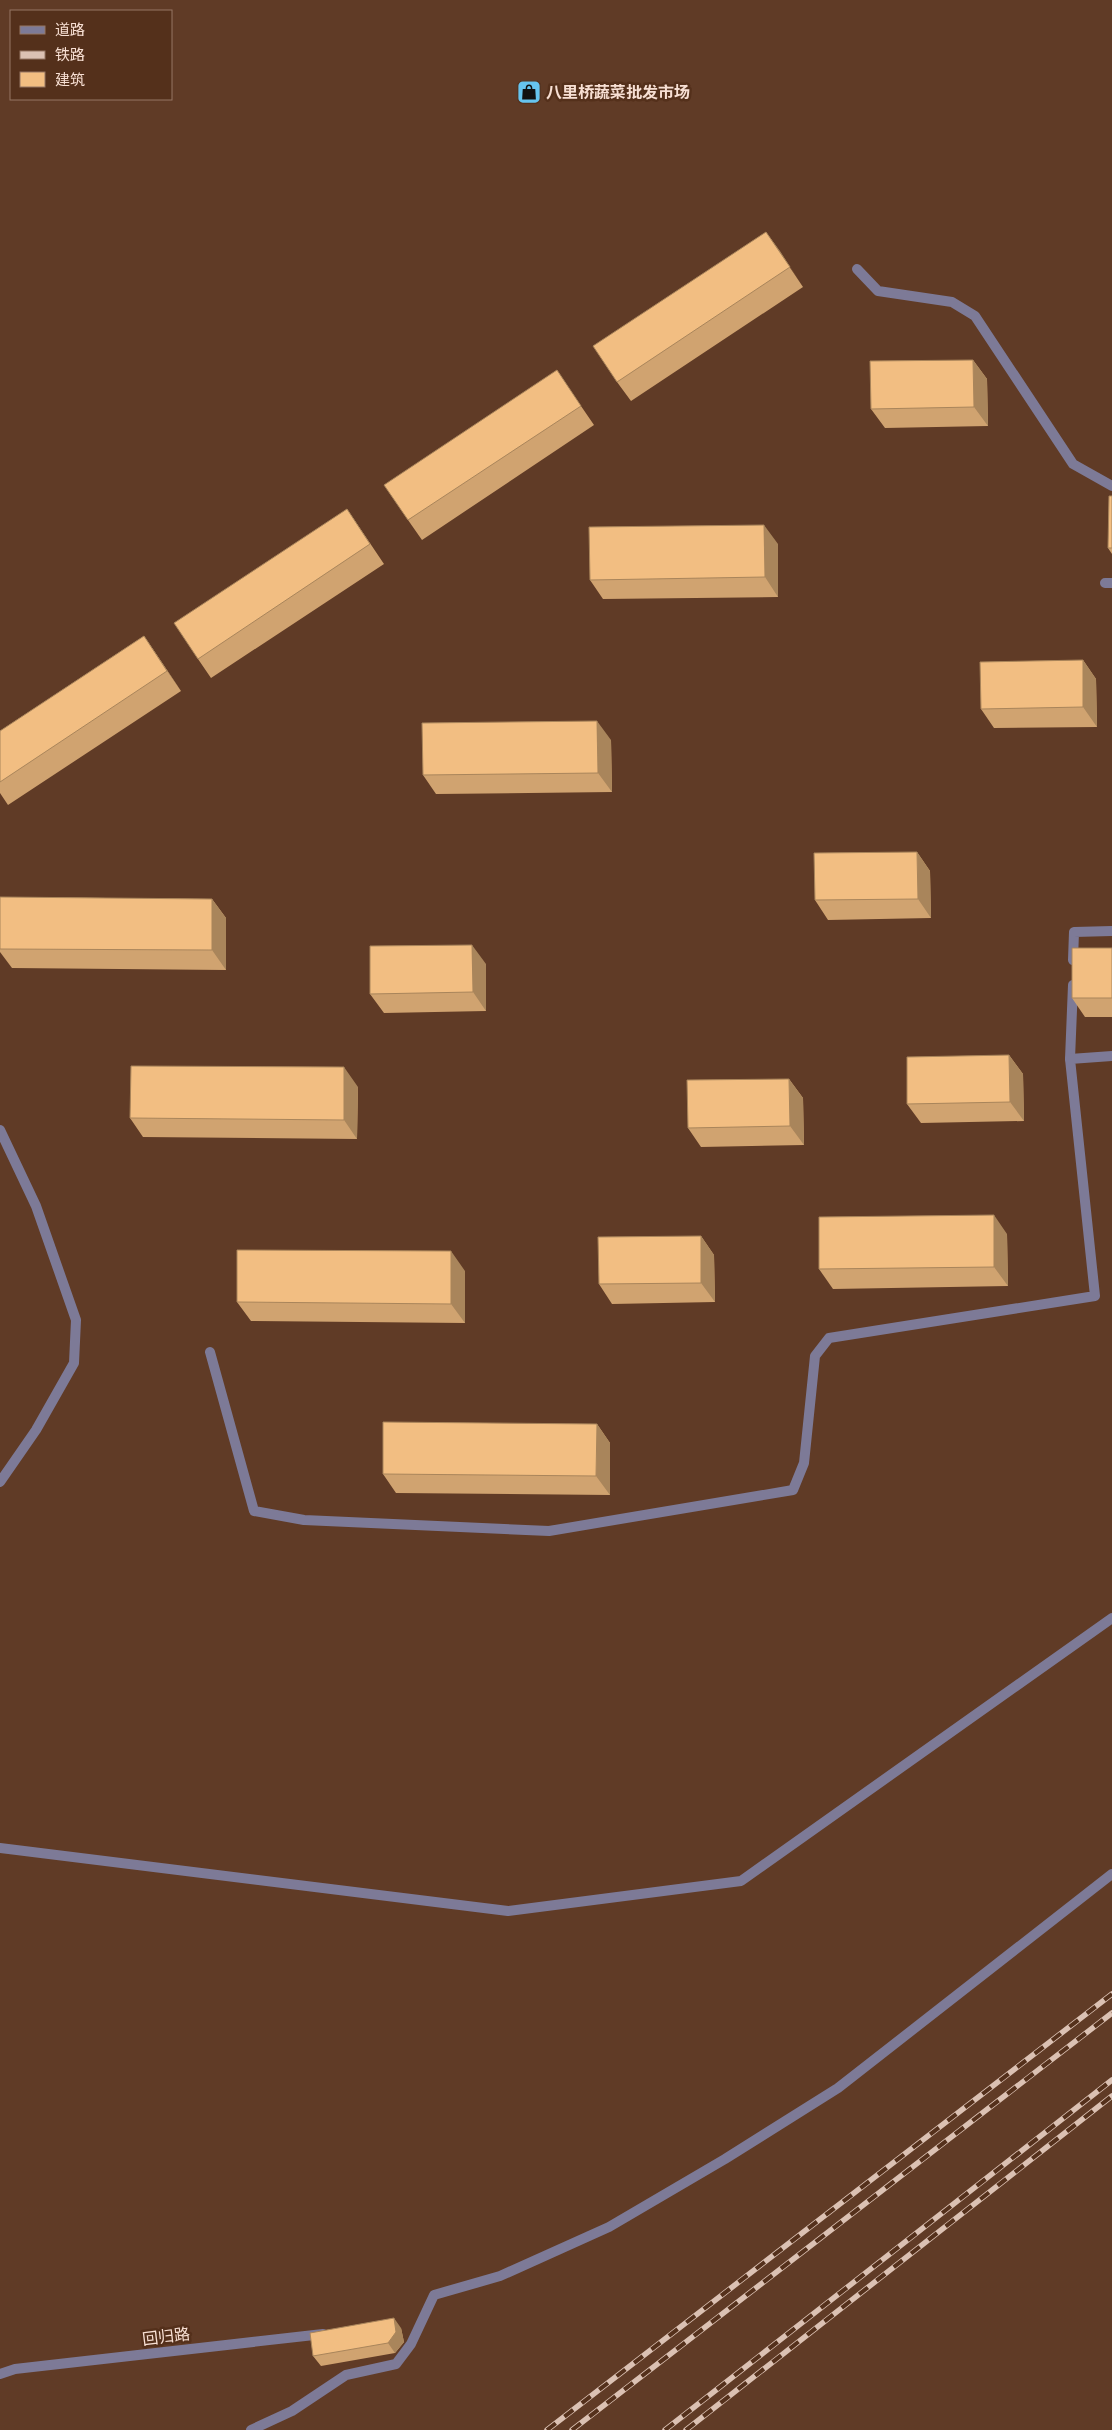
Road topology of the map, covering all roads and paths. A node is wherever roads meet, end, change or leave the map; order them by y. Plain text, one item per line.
1 (857, 269) dead end
2 (1112, 486) edge
3 (1112, 931) edge
4 (1112, 1056) edge
5 (1070, 1059) junction
6 (0, 1130) edge
7 (210, 1352) dead end
8 (0, 1482) edge
9 (1112, 1618) edge
10 (0, 1848) edge
11 (1112, 1874) edge
12 (336, 2333) edge
13 (0, 2374) edge
14 (251, 2430) edge

1 - 2 street
3 - 5 street
4 - 5 street
5 - 7 street
6 - 8 street
9 - 10 street
11 - 14 street
12 - 13 street, 回归路

